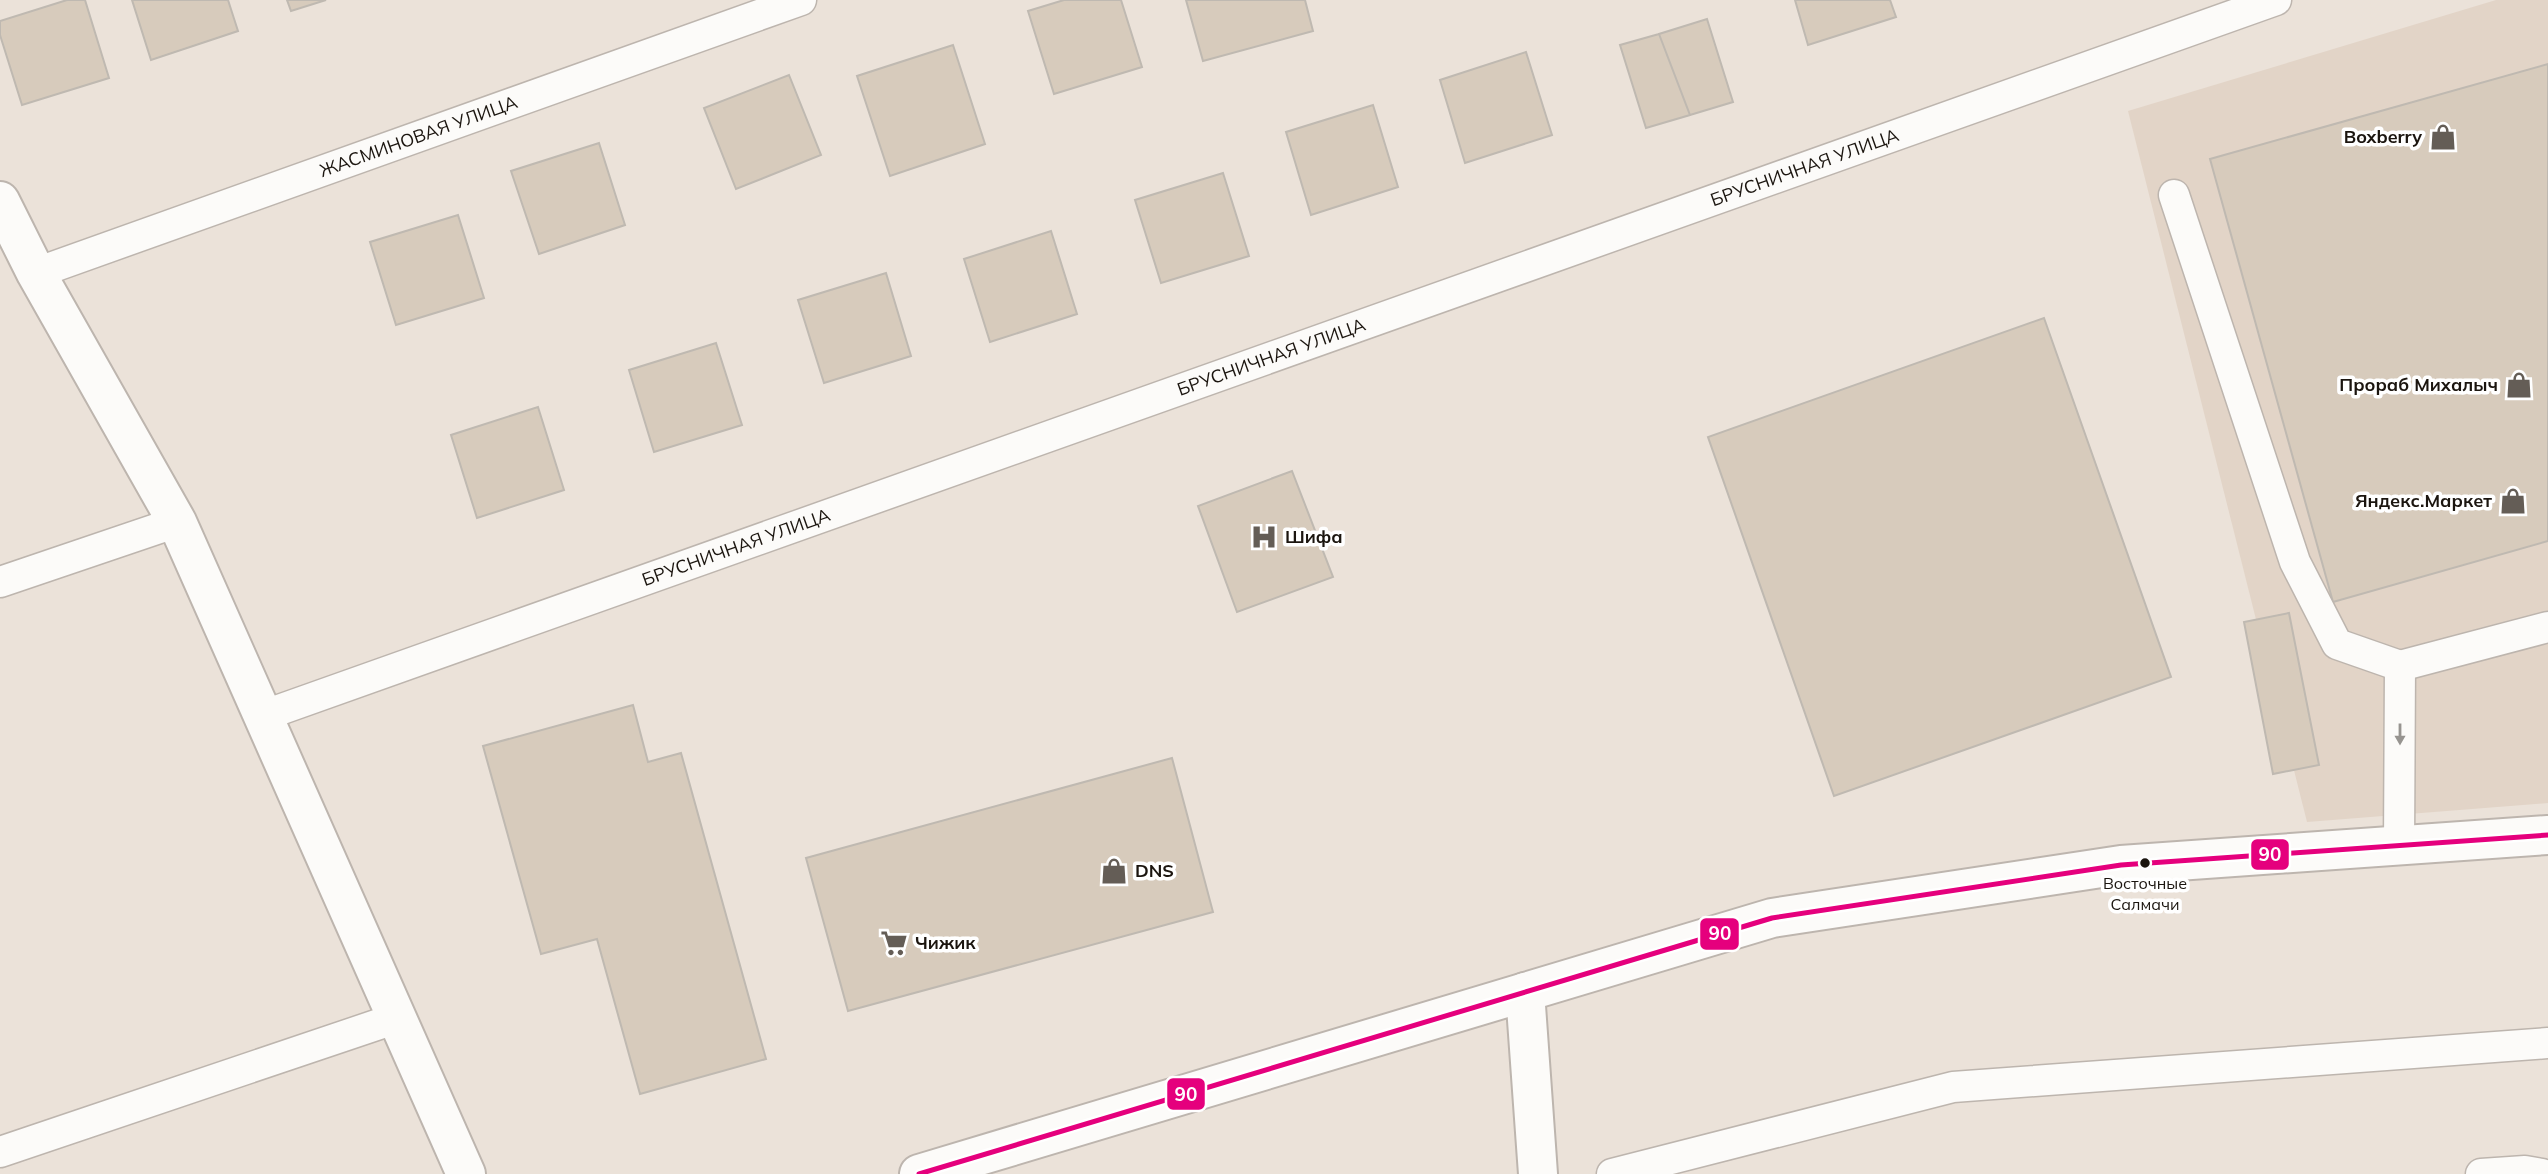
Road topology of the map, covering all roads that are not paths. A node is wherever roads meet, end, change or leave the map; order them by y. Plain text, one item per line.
1 (802, 0) edge
2 (2276, 0) edge
3 (2174, 195) dead end
4 (0, 201) edge
5 (36, 273) junction
6 (177, 522) junction
7 (0, 582) edge
8 (2548, 627) edge
9 (2400, 666) junction
10 (265, 715) junction
11 (2548, 835) edge
12 (2399, 846) junction
13 (1525, 992) junction
14 (397, 1018) junction
15 (2548, 1043) edge
16 (0, 1152) edge
17 (466, 1174) edge
18 (919, 1174) edge
19 (1538, 1174) edge
20 (1612, 1174) edge
21 (2481, 1174) edge
22 (2542, 1174) edge

1 - 5 lane, ЖАСМИНОВАЯ УЛИЦА
2 - 10 lane, БРУСНИЧНАЯ УЛИЦА
3 - 9 lane
4 - 5 street
5 - 6 street
6 - 7 lane
6 - 10 street
8 - 9 lane
9 -> 12 lane
10 - 14 street
11 - 12 street
12 - 13 street
13 - 18 street
13 - 19 street
14 - 16 lane
14 - 17 street
15 - 20 lane
21 - 22 lane

